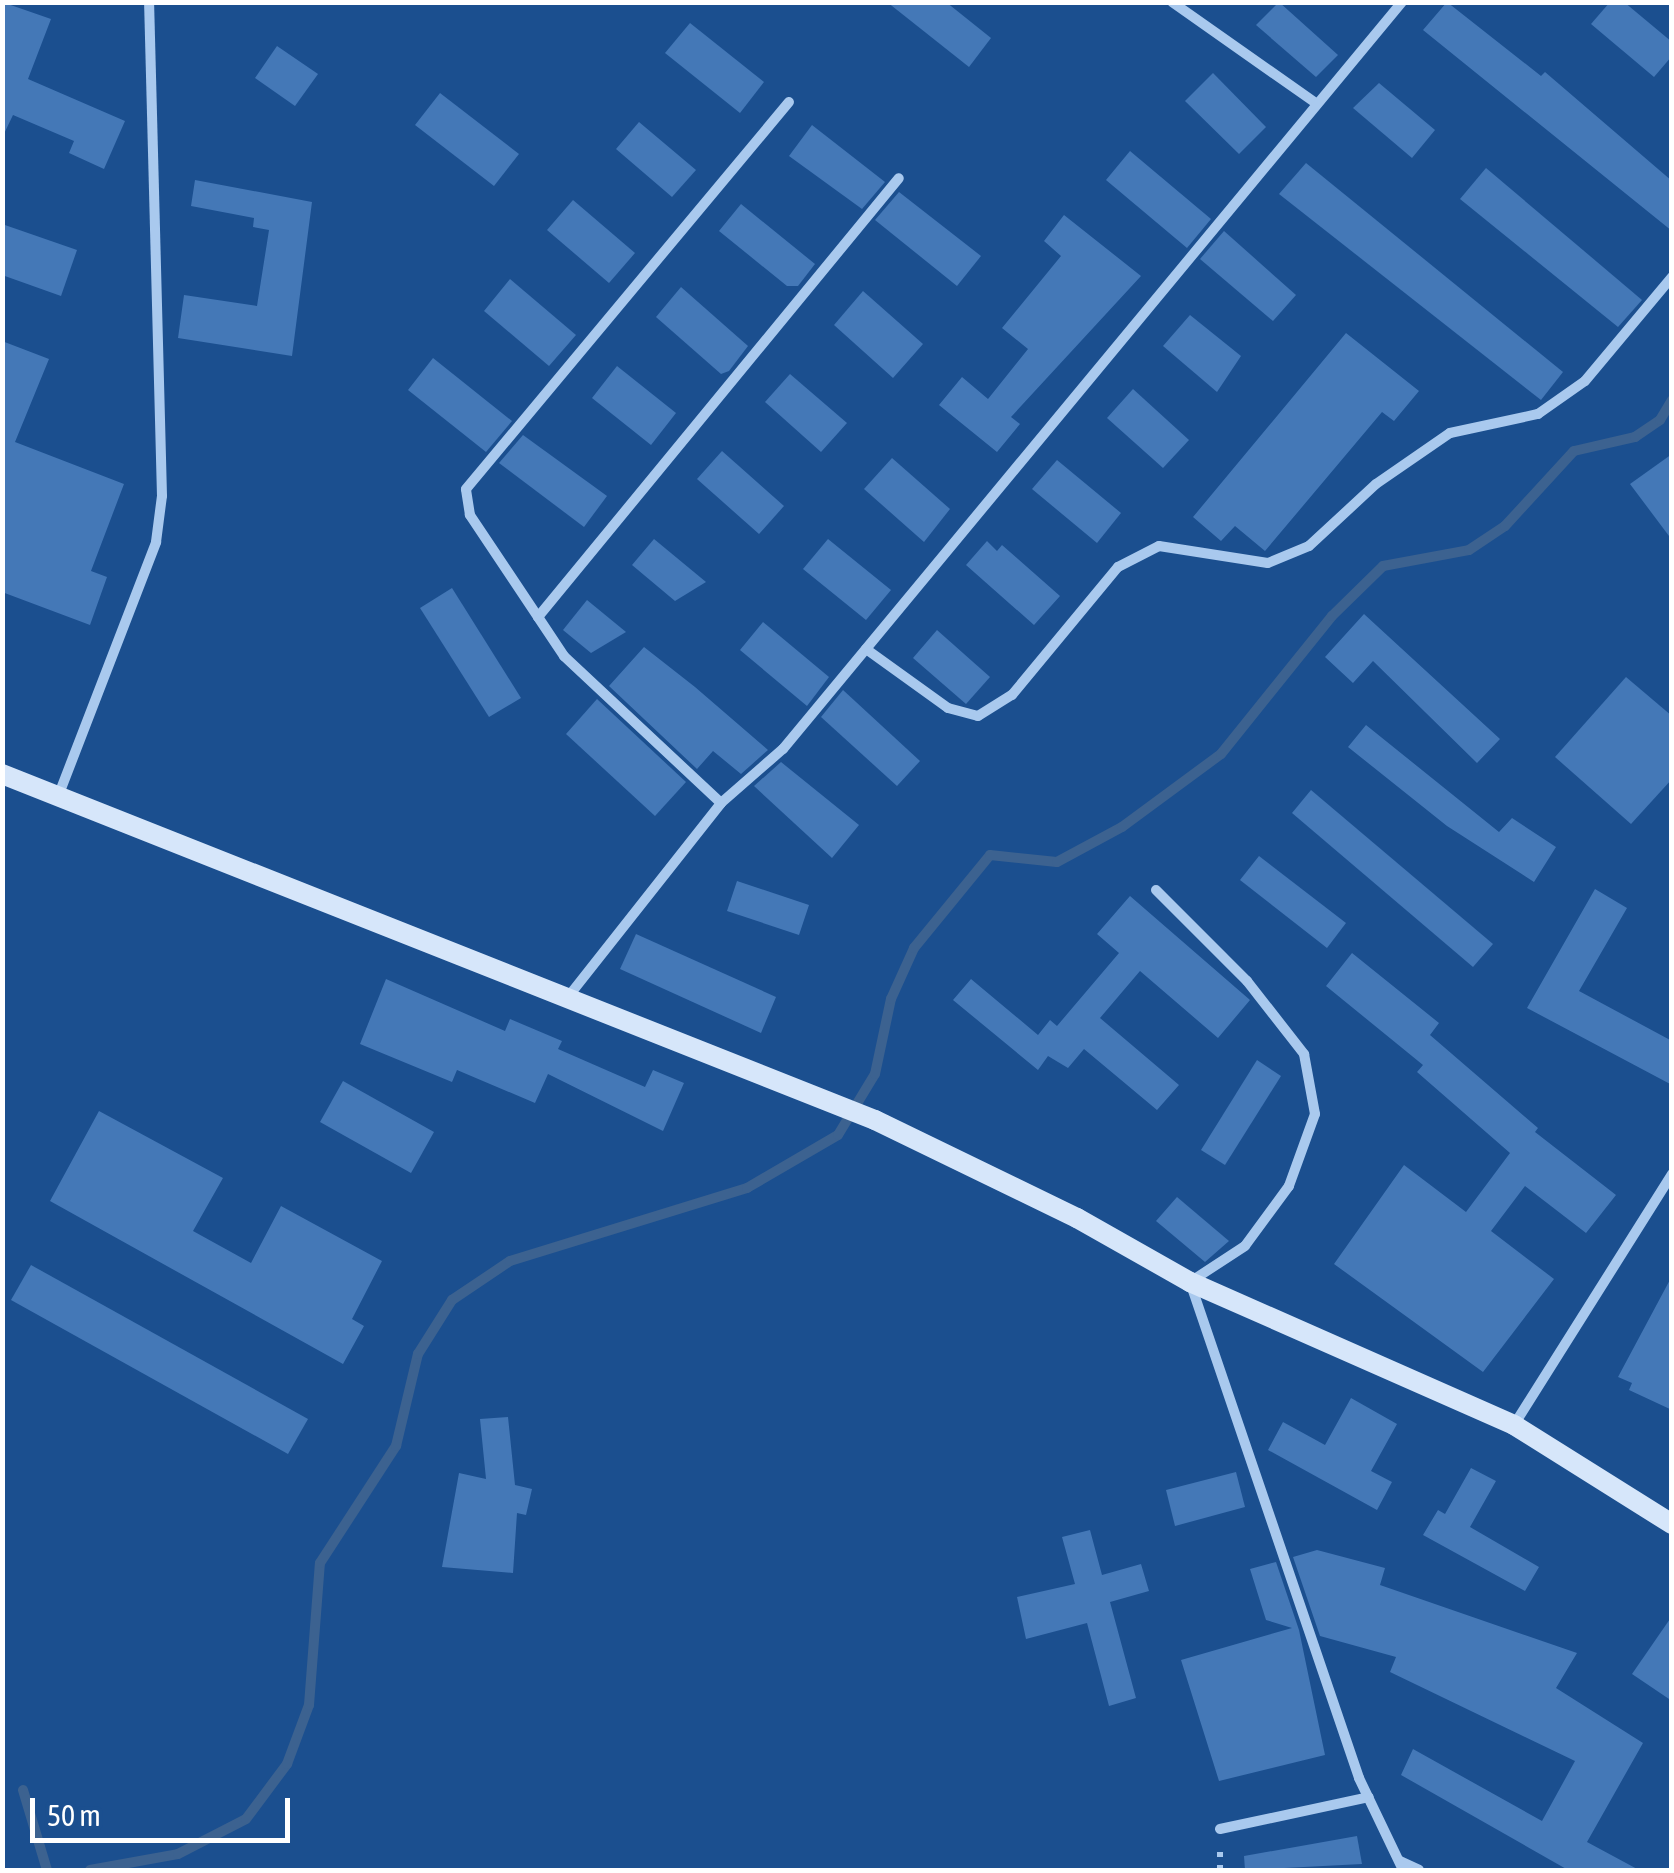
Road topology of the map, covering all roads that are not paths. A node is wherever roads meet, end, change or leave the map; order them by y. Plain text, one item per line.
1 (149, 2) edge
2 (1172, 2) edge
3 (1402, 2) edge
4 (789, 102) dead end
5 (1316, 104) junction
6 (899, 178) dead end
7 (1672, 277) edge
8 (538, 617) junction
9 (866, 649) junction
10 (2, 774) edge
11 (59, 794) junction
12 (721, 803) junction
13 (1156, 890) dead end
14 (568, 998) junction
15 (1672, 1174) edge
16 (1190, 1282) junction
17 (1514, 1425) junction
18 (1672, 1524) edge
19 (1369, 1797) junction
20 (1220, 1829) dead end
21 (1401, 1866) edge
22 (1418, 1870) edge

1 - 11 street
2 - 5 street
3 - 5 street
4 - 8 street
5 - 9 street
6 - 8 street
7 - 9 street
8 - 12 street
9 - 12 street
10 - 11 street
11 - 14 street
12 - 14 street
13 - 16 street
14 - 16 street
15 - 17 street
16 - 17 street
16 - 19 street
17 - 18 street
19 - 20 street
19 - 21 street
21 - 22 street

